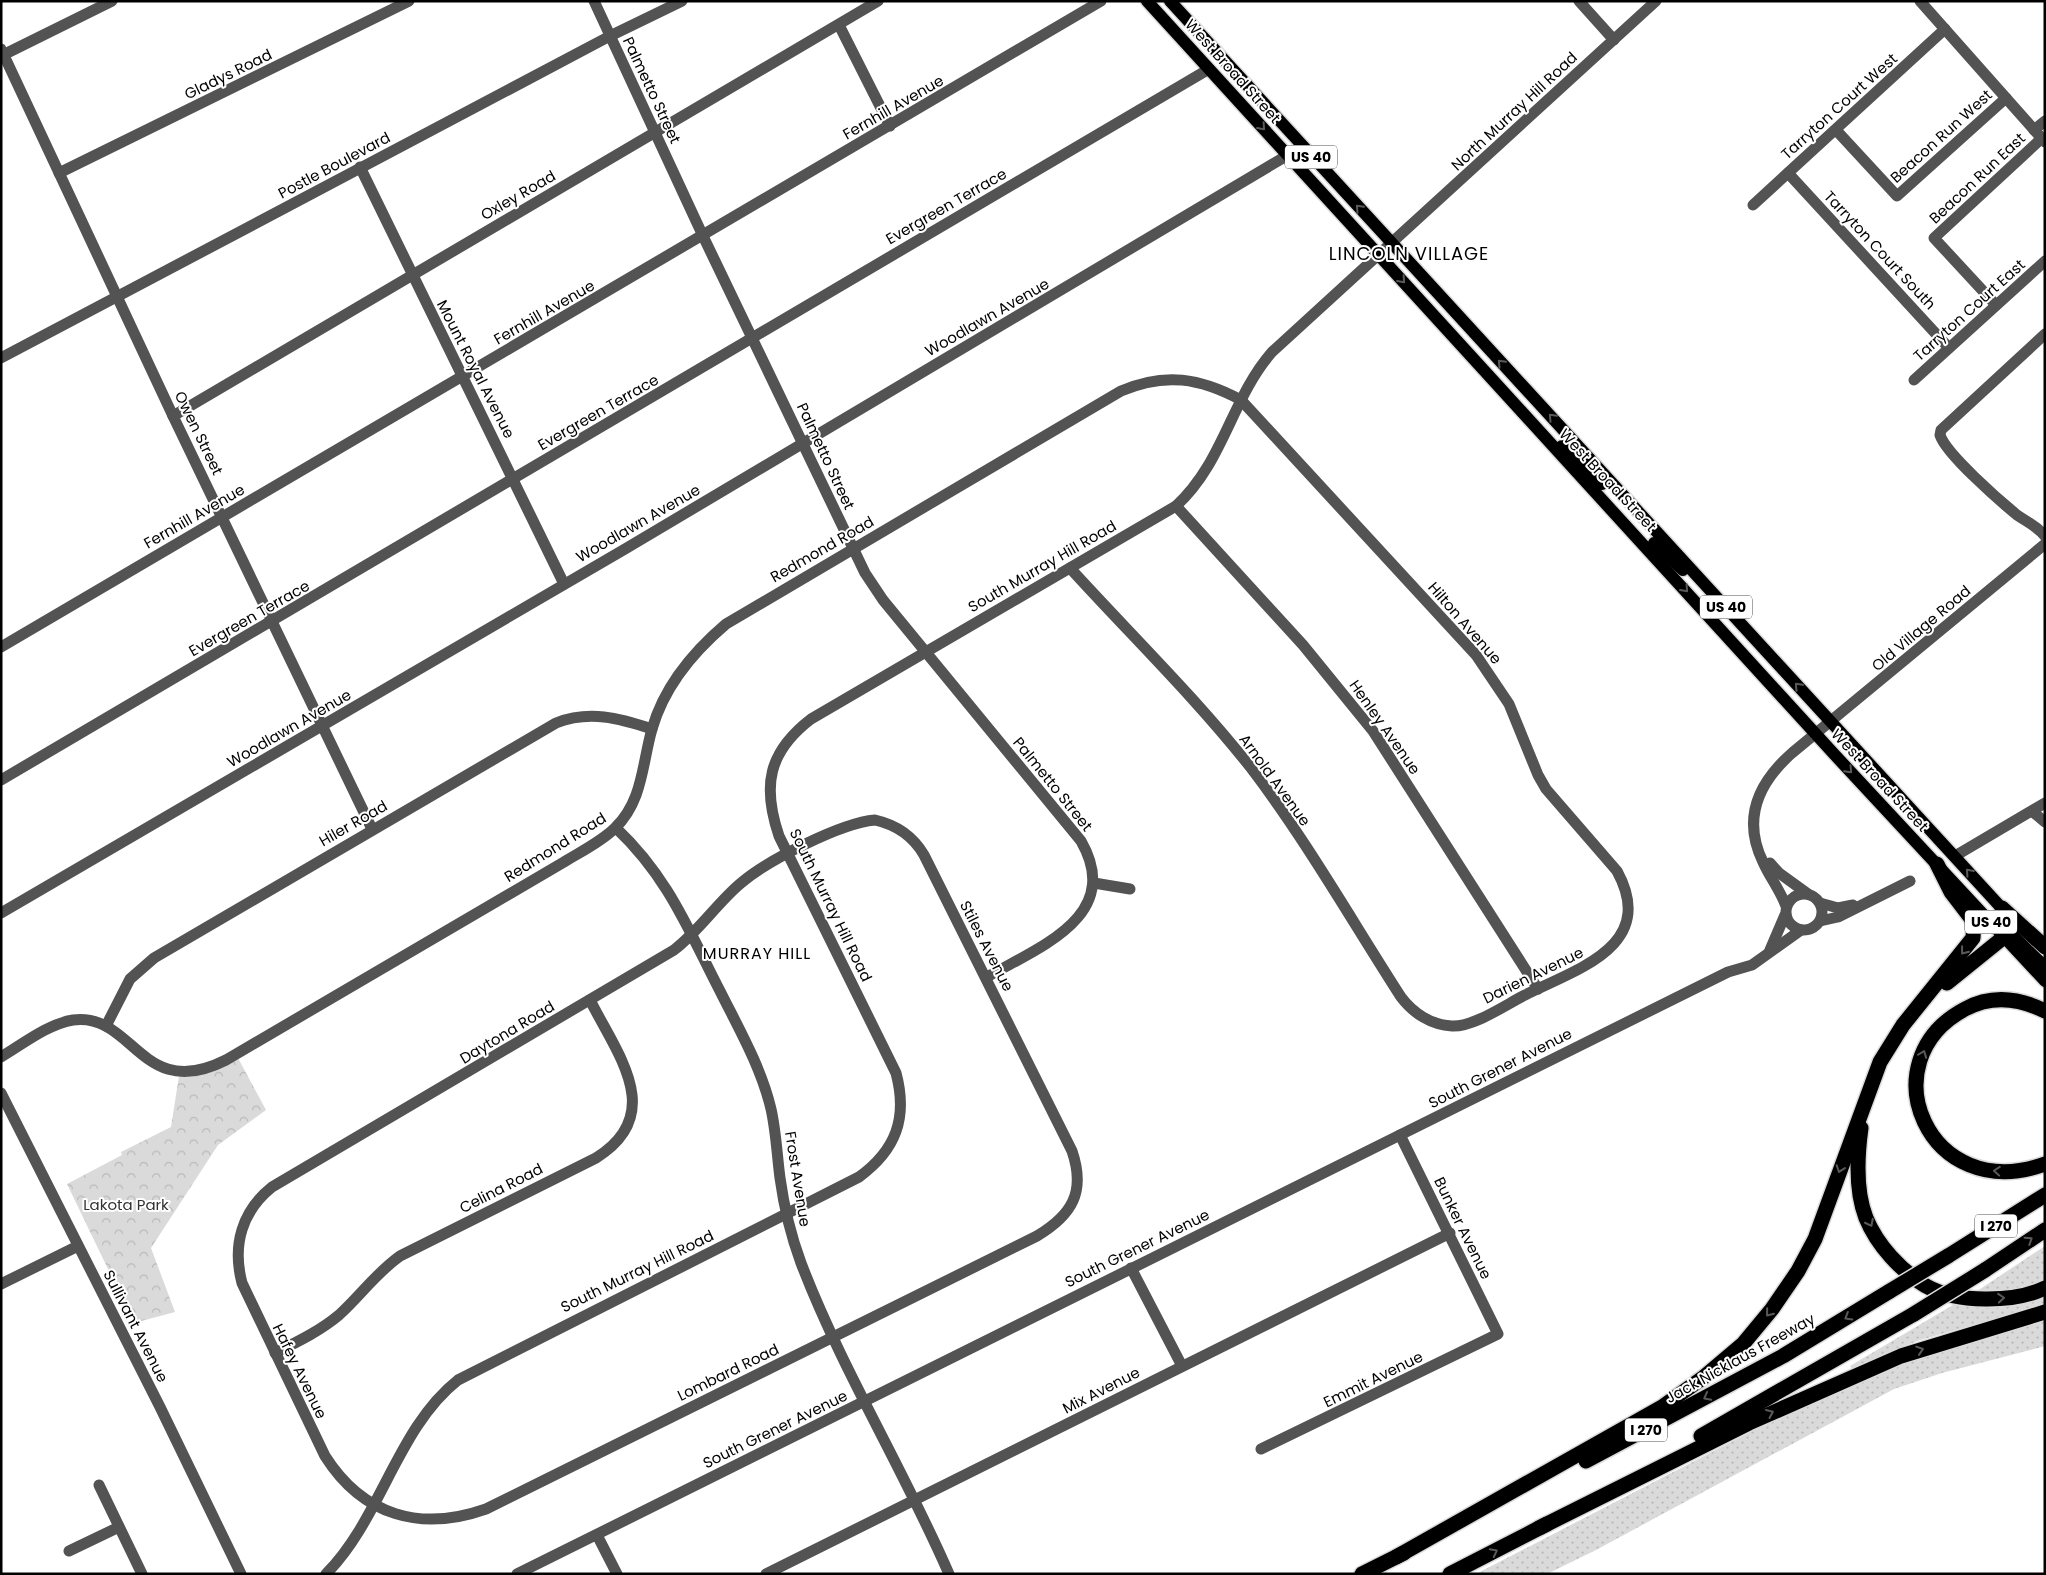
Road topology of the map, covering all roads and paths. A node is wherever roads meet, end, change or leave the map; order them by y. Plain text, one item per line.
1 (112, 1) edge
2 (408, 1) edge
3 (594, 1) edge
4 (682, 1) edge
5 (878, 1) edge
6 (1101, 1) edge
7 (1147, 1) edge
8 (1158, 1) edge
9 (1170, 1) edge
10 (1579, 1) edge
11 (1656, 1) edge
12 (1920, 1) edge
13 (839, 25) junction
14 (1945, 29) junction
15 (610, 36) junction
16 (1614, 40) junction
17 (2, 53) edge
18 (1209, 69) junction
19 (1232, 69) junction
20 (2006, 98) junction
21 (2045, 121) edge
22 (890, 126) junction
23 (1836, 130) junction
24 (655, 132) junction
25 (2040, 137) edge
26 (1288, 155) junction
27 (360, 167) junction
28 (59, 173) junction
29 (1788, 173) junction
30 (1753, 205) dead end
31 (703, 236) junction
32 (1392, 244) junction
33 (1379, 255) junction
34 (2045, 261) edge
35 (412, 274) junction
36 (117, 297) junction
37 (1996, 305) junction
38 (2045, 334) edge
39 (753, 338) junction
40 (1949, 348) junction
41 (1, 358) edge
42 (462, 377) junction
43 (1914, 380) dead end
44 (1241, 400) junction
45 (173, 416) junction
46 (1545, 436) junction
47 (803, 443) junction
48 (514, 479) junction
49 (1620, 491) junction
50 (1605, 502) junction
51 (1176, 506) junction
52 (222, 516) junction
53 (2045, 536) edge
54 (2041, 547) edge
55 (853, 548) junction
56 (1070, 568) junction
57 (1696, 574) junction
58 (564, 584) junction
59 (271, 621) junction
60 (1, 647) edge
61 (926, 652) junction
62 (1831, 722) junction
63 (322, 726) junction
64 (652, 729) junction
65 (1816, 734) junction
66 (1, 780) edge
67 (2045, 803) edge
68 (2033, 812) junction
69 (2045, 822) edge
70 (616, 828) junction
71 (372, 829) junction
72 (1757, 846) junction
73 (789, 854) junction
74 (1955, 856) junction
75 (1937, 864) junction
76 (1910, 881) dead end
77 (1094, 883) junction
78 (1130, 889) dead end
79 (1808, 894) junction
80 (1820, 903) junction
81 (1864, 903) junction
82 (2002, 908) junction
83 (1786, 910) junction
84 (1, 913) edge
85 (1626, 922) joint
86 (1820, 922) junction
87 (1801, 930) junction
88 (692, 936) junction
89 (2004, 937) junction
90 (2045, 947) edge
91 (1770, 952) junction
92 (2045, 956) edge
93 (2045, 969) edge
94 (986, 977) junction
95 (2045, 981) edge
96 (1538, 989) junction
97 (590, 1000) junction
98 (1922, 1002) junction
99 (2045, 1011) edge
100 (1436, 1023) joint
101 (106, 1026) junction
102 (1, 1057) edge
103 (1, 1093) edge
104 (1863, 1106) junction
105 (1400, 1135) junction
106 (2045, 1164) edge
107 (1076, 1195) joint
108 (2045, 1196) edge
109 (786, 1213) junction
110 (2045, 1230) edge
111 (240, 1232) joint
112 (1450, 1233) junction
113 (78, 1246) junction
114 (1131, 1268) junction
115 (1, 1284) edge
116 (2045, 1288) edge
117 (2045, 1312) edge
118 (1498, 1334) joint
119 (832, 1337) junction
120 (275, 1352) junction
121 (1182, 1366) junction
122 (866, 1401) junction
123 (1261, 1450) dead end
124 (99, 1485) dead end
125 (916, 1500) junction
126 (374, 1504) junction
127 (119, 1527) junction
128 (1539, 1528) junction
129 (597, 1534) junction
130 (69, 1550) dead end
131 (1396, 1557) junction
132 (142, 1574) edge
133 (241, 1574) edge
134 (326, 1574) edge
135 (518, 1574) edge
136 (617, 1574) edge
137 (766, 1574) edge
138 (949, 1574) edge
139 (1362, 1574) edge
140 (1450, 1574) edge

1 - 17 street
2 - 28 street, Gladys Road
3 - 15 street, Palmetto Street
4 - 15 street, Postle Boulevard
5 - 13 street, Oxley Road
6 - 22 street, Fernhill Avenue
7 - 18 main road, West Broad Street / US 40
8 - 19 main road
9 - 19 main road, West Broad Street / US 40
10 - 16 street
11 - 16 street, North Murray Hill Road
12 - 14 street
13 - 22 street
13 - 24 street, Oxley Road
14 - 20 street
14 - 23 street, Tarryton Court West
15 - 24 street, Palmetto Street
15 - 27 street, Postle Boulevard
16 - 32 street, North Murray Hill Road
17 - 28 street, Owen Street
18 -> 26 main road, West Broad Street / US 40
18 - 39 street, Evergreen Terrace
32 -> 19 main road, West Broad Street / US 40
20 - 23 street, Beacon Run West
20 - 25 street
21 - 25 street
22 - 31 street, Fernhill Avenue
23 - 29 street, Tarryton Court West
24 - 31 street, Palmetto Street
24 - 35 street, Oxley Road
25 - 37 street, Beacon Run East
26 - 33 main road, West Broad Street / US 40
26 - 47 street, Woodlawn Avenue
27 - 35 street, Mount Royal Avenue
27 - 36 street, Postle Boulevard
28 - 36 street, Owen Street
29 - 30 street, Tarryton Court West
29 - 40 street, Tarryton Court South
31 - 39 street, Palmetto Street
31 - 42 street, Fernhill Avenue
32 - 33 street, South Murray Hill Road
49 -> 32 main road, West Broad Street / US 40
33 - 44 street, South Murray Hill Road
33 -> 46 main road, West Broad Street / US 40
34 - 37 street, Tarryton Court East
35 - 42 street, Mount Royal Avenue
35 - 45 street, Oxley Road
36 - 41 street, Postle Boulevard
36 - 45 street, Owen Street
37 - 40 street, Tarryton Court East
38 - 53 street
39 - 47 street, Palmetto Street
39 - 48 street, Evergreen Terrace
40 - 43 street, Tarryton Court East
42 - 48 street, Mount Royal Avenue
42 - 52 street, Fernhill Avenue
44 - 51 street, South Murray Hill Road
44 - 55 street, Redmond Road
44 - 85 street, Hilton Avenue
45 - 52 street, Owen Street
46 - 49 main road
46 - 50 main road, West Broad Street / US 40
47 - 55 street, Palmetto Street
47 - 58 street, Woodlawn Avenue
48 - 58 street, Mount Royal Avenue
48 - 59 street, Evergreen Terrace
49 - 57 main road, West Broad Street / US 40
50 - 57 main road
50 -> 65 main road, West Broad Street / US 40
51 - 56 street, South Murray Hill Road
51 - 96 street, Henley Avenue
52 - 59 street, Owen Street
52 - 60 street, Fernhill Avenue
54 - 62 street, Old Village Road
55 - 61 street, Palmetto Street
55 - 64 street, Redmond Road
56 - 61 street, South Murray Hill Road
56 - 100 street, Arnold Avenue
62 -> 57 main road, West Broad Street / US 40
58 - 63 street, Woodlawn Avenue
59 - 63 street, Owen Street
59 - 66 street, Evergreen Terrace
61 - 73 street, South Murray Hill Road
61 - 77 street, Palmetto Street
62 - 65 street, Old Village Road
62 - 74 main road, West Broad Street / US 40
63 - 71 street, Owen Street
63 - 84 street, Woodlawn Avenue
64 - 70 street, Redmond Road
64 - 71 street, Hiler Road
65 - 72 street
65 -> 75 main road, West Broad Street / US 40
67 - 68 street
68 - 69 street
68 - 74 street
70 - 88 street, Frost Avenue
70 - 101 street, Redmond Road
71 - 101 street, Hiler Road
72 - 79 street
72 - 83 street
73 - 88 street, Daytona Road
73 - 94 street, Stiles Avenue
73 - 109 street, South Murray Hill Road
82 -> 74 main road, West Broad Street / US 40
75 - 89 main road, West Broad Street / US 40
75 -> 98 highway
76 - 81 street
77 - 78 street
77 - 94 street
79 - 80 street
79 - 83 street
80 - 81 street
80 - 86 street
81 - 86 street
82 - 90 highway
82 - 92 main road, West Broad Street / US 40
83 - 87 street
83 - 91 street
85 - 96 street, Darien Avenue
86 - 87 street
87 - 91 street, South Grener Avenue
88 - 97 street, Daytona Road
88 - 109 street, Frost Avenue
89 - 93 highway
89 - 95 main road, West Broad Street / US 40
89 - 98 highway
91 - 105 street, South Grener Avenue
94 - 107 street, Stiles Avenue
96 - 100 street, Darien Avenue
97 - 111 street, Daytona Road
97 - 120 street, Celina Road
98 - 104 highway
106 -> 99 highway
101 - 102 street, Redmond Road
103 - 113 street, Sullivant Avenue
104 -> 116 highway
104 -> 131 highway
105 - 112 street, Bunker Avenue
105 - 114 street, South Grener Avenue
107 - 119 street, Lombard Road
108 -> 131 highway, Jack Nicklaus Freeway / I 270, bridge
109 - 119 street, Frost Avenue
109 - 126 street, South Murray Hill Road
128 -> 110 highway, I 270, bridge
111 - 120 street, Hafey Avenue
112 - 118 street, Bunker Avenue
112 - 121 street, Mix Avenue
113 - 115 street
113 - 133 street, Sullivant Avenue
114 - 121 street
114 - 122 street, South Grener Avenue
128 -> 117 highway
118 - 123 street, Emmit Avenue
119 - 122 street, Frost Avenue
119 - 126 street, Lombard Road
120 - 126 street, Hafey Avenue
121 - 125 street, Mix Avenue
122 - 125 street, Frost Avenue
122 - 129 street, South Grener Avenue
124 - 127 street
125 - 137 street, Mix Avenue
125 - 138 street, Frost Avenue
126 - 134 street, South Murray Hill Road
127 - 130 street
127 - 132 street
140 -> 128 highway, I 270
129 - 135 street, South Grener Avenue
129 - 136 street
131 - 139 highway, Jack Nicklaus Freeway / I 270

